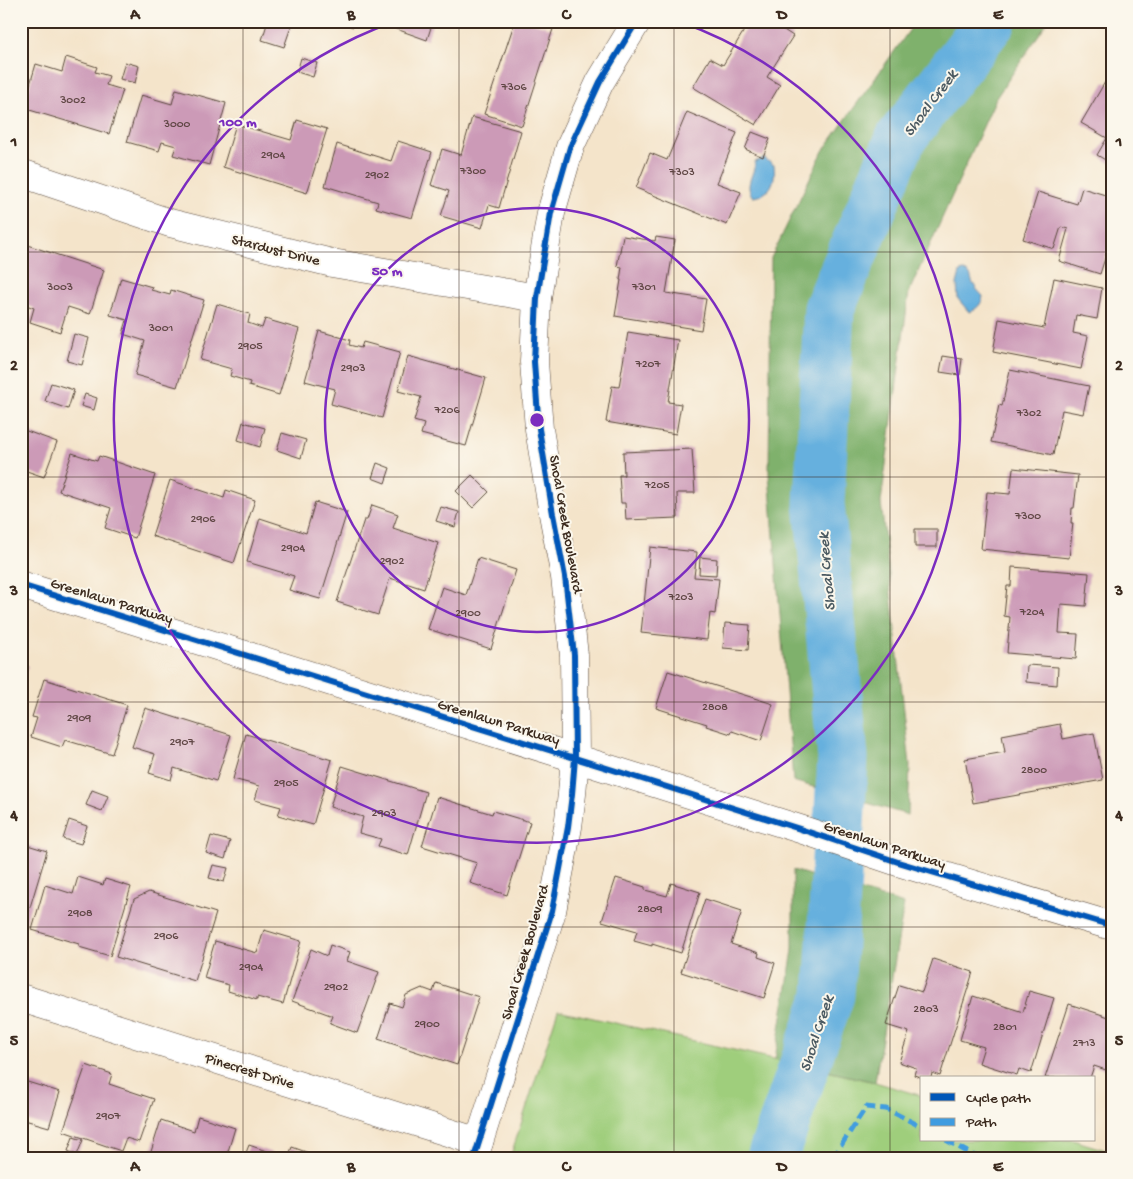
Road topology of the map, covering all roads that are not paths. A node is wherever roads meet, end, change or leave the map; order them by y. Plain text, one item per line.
1 (637, 21) edge
2 (21, 173) edge
3 (537, 298) junction
4 (21, 584) edge
5 (575, 758) junction
6 (1112, 926) edge
7 (21, 998) edge
8 (477, 1150) edge

1 - 3 street, Shoal Creek Boulevard
2 - 3 street, Stardust Drive
3 - 5 street, Shoal Creek Boulevard
4 - 5 street, Greenlawn Parkway
5 - 6 street, Greenlawn Parkway
5 - 8 street, Shoal Creek Boulevard
7 - 8 street, Pinecrest Drive

